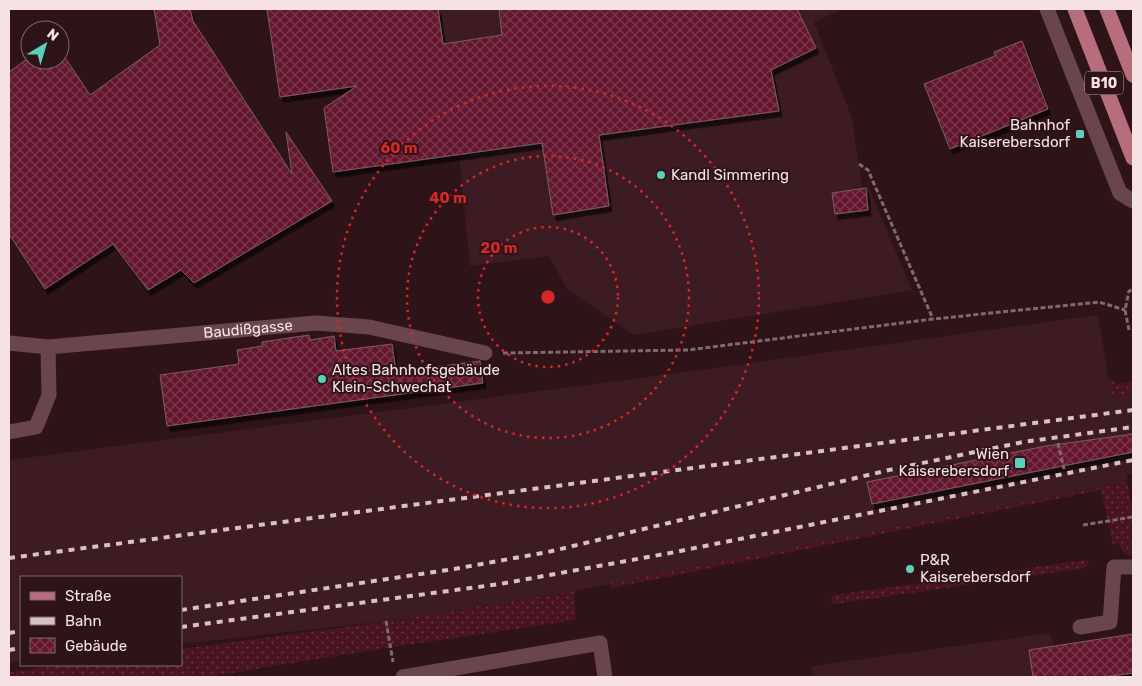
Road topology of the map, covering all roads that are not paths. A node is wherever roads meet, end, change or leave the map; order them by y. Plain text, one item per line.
1 (1047, 9) edge
2 (1075, 9) edge
3 (1107, 9) edge
4 (1133, 75) edge
5 (1133, 158) edge
6 (1133, 201) edge
7 (9, 343) edge
8 (48, 347) junction
9 (485, 353) road end
10 (9, 432) edge
11 (1133, 567) edge
12 (1080, 627) dead end
13 (402, 677) edge
14 (606, 677) edge

1 - 6 street
2 - 5 main road, B10
3 - 4 main road, B10
7 - 8 street, Baudißgasse
8 - 9 street, Baudißgasse
8 - 10 street
11 - 12 street
13 - 14 street

